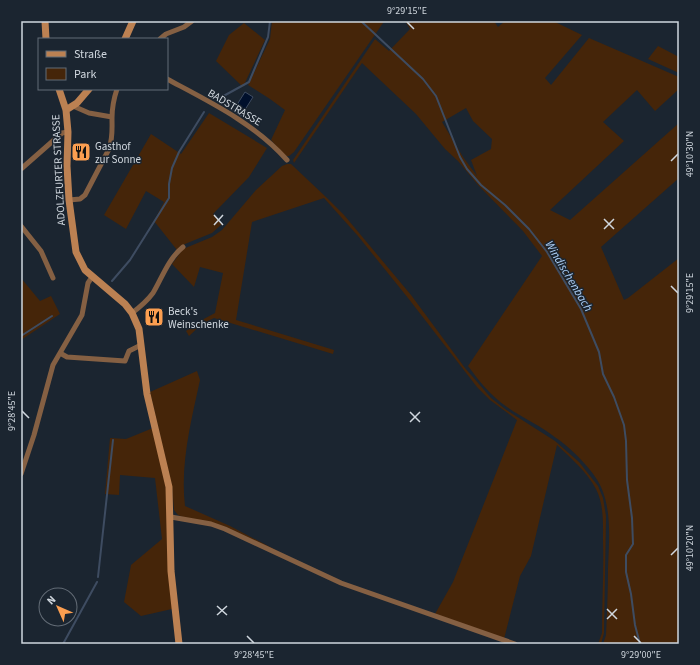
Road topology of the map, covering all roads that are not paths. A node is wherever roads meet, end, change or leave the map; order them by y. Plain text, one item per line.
1 (46, 21) edge
2 (134, 21) edge
3 (192, 21) edge
4 (46, 38) edge
5 (126, 38) edge
6 (161, 38) edge
7 (168, 80) edge
8 (59, 90) edge
9 (88, 90) edge
10 (117, 90) edge
11 (73, 106) junction
12 (66, 110) junction
13 (112, 116) junction
14 (68, 132) junction
15 (287, 160) dead end
16 (21, 169) edge
17 (69, 200) junction
18 (21, 226) edge
19 (183, 247) dead end
20 (92, 277) junction
21 (53, 278) dead end
22 (132, 313) junction
23 (141, 344) junction
24 (60, 353) junction
25 (21, 474) edge
26 (171, 517) junction
27 (179, 644) edge
28 (515, 644) edge

1 - 4 main road
2 - 5 main road
3 - 6 street
7 - 15 street, BADSTRASSE
8 - 12 main road, ADOLZFURTER STRASSE
9 - 11 main road
10 - 13 street
11 - 12 main road
11 - 13 street
12 - 14 main road, ADOLZFURTER STRASSE
13 - 17 street
14 - 16 street
14 - 17 main road, ADOLZFURTER STRASSE
17 - 20 main road, ADOLZFURTER STRASSE
18 - 21 street
19 - 22 street
20 - 22 main road, ADOLZFURTER STRASSE
20 - 24 street
22 - 23 main road, ADOLZFURTER STRASSE
23 - 24 street
23 - 26 main road, ADOLZFURTER STRASSE
24 - 25 street
26 - 27 main road, ADOLZFURTER STRASSE
26 - 28 street

